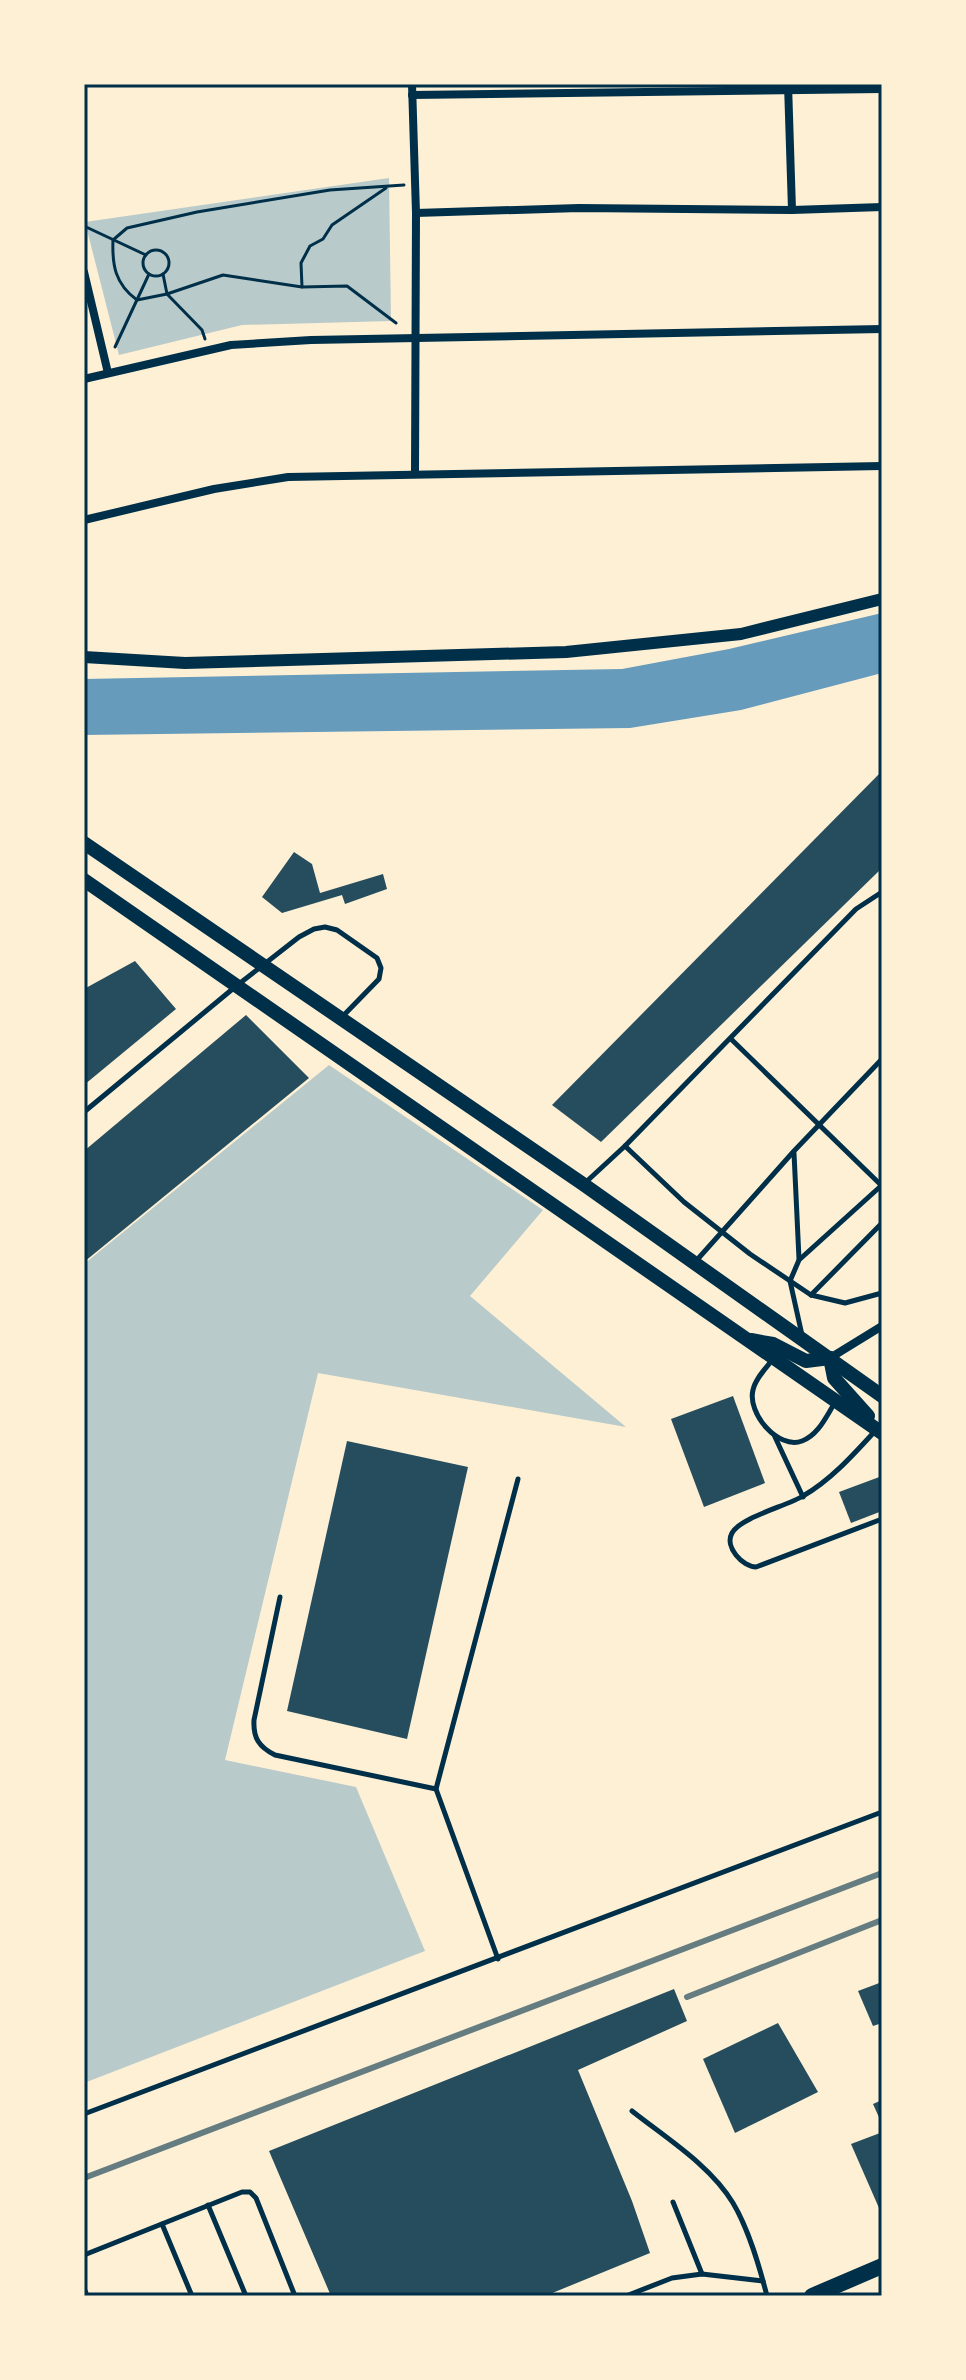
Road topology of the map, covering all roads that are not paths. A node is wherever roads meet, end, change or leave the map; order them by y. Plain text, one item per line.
1 (412, 84) edge
2 (788, 87) edge
3 (882, 89) edge
4 (412, 95) junction
5 (882, 207) edge
6 (792, 210) junction
7 (416, 213) junction
8 (84, 272) edge
9 (882, 329) edge
10 (415, 337) junction
11 (108, 373) junction
12 (84, 379) edge
13 (882, 466) edge
14 (415, 473) junction
15 (84, 520) edge
16 (882, 599) edge
17 (84, 657) edge
18 (84, 843) edge
19 (84, 880) edge
20 (882, 892) edge
21 (264, 966) junction
22 (235, 987) junction
23 (340, 1019) junction
24 (731, 1038) junction
25 (882, 1059) edge
26 (84, 1112) edge
27 (818, 1125) junction
28 (625, 1146) junction
29 (794, 1151) junction
30 (583, 1184) junction
31 (882, 1185) edge
32 (882, 1223) edge
33 (722, 1233) junction
34 (799, 1260) junction
35 (695, 1262) junction
36 (790, 1281) junction
37 (882, 1293) edge
38 (811, 1295) junction
39 (882, 1326) edge
40 (804, 1339) junction
41 (747, 1340) junction
42 (774, 1358) junction
43 (830, 1358) junction
44 (882, 1396) edge
45 (836, 1401) junction
46 (879, 1431) edge
47 (774, 1436) junction
48 (518, 1479) dead end
49 (803, 1497) junction
50 (882, 1519) edge
51 (280, 1597) dead end
52 (436, 1789) junction
53 (882, 1812) edge
54 (498, 1959) junction
55 (632, 2111) dead end
56 (84, 2114) edge
57 (673, 2202) dead end
58 (208, 2205) junction
59 (162, 2224) junction
60 (84, 2255) edge
61 (877, 2267) edge
62 (702, 2274) junction
63 (763, 2281) junction
64 (84, 2288) edge
65 (87, 2296) edge
66 (192, 2296) edge
67 (246, 2296) edge
68 (295, 2296) edge
69 (626, 2296) edge
70 (767, 2296) edge
71 (812, 2296) edge

1 - 4 street
2 - 3 street
2 - 4 street
2 - 6 street
4 - 7 street
5 - 6 street
6 - 7 street
7 - 10 street
8 - 11 street
9 - 10 street
10 - 11 street
10 - 14 street
11 - 12 street
13 - 14 street
14 - 15 street
16 - 17 street
18 - 21 main road
19 - 22 main road
20 - 24 lane
21 - 22 lane
21 - 23 main road
21 - 23 lane
22 - 26 lane
22 - 41 main road
23 - 30 main road
24 - 27 lane
24 - 28 lane
25 - 27 lane
27 - 29 lane
27 - 31 lane
28 - 30 lane
28 - 33 lane
29 - 33 lane
29 - 34 lane
30 - 35 main road
31 - 34 lane
32 - 38 lane
33 - 35 lane
33 - 36 lane
34 - 36 lane
35 - 40 main road
36 - 38 lane
36 - 40 lane
37 - 38 lane
39 - 43 street
40 - 43 main road
41 - 42 main road
41 - 43 main road
42 - 45 main road
42 - 47 lane
43 - 44 main road
43 - 46 main road
45 - 46 main road
45 - 47 lane
46 - 49 lane
47 - 49 lane
48 - 52 lane
49 - 50 lane
51 - 52 lane
52 - 54 lane
53 - 54 lane
54 - 56 lane
55 - 63 lane
57 - 62 lane
58 - 59 lane
58 - 67 lane
58 - 68 lane
59 - 60 lane
59 - 66 lane
61 - 71 main road
62 - 63 lane
62 - 69 lane
63 - 70 lane
64 - 65 lane

